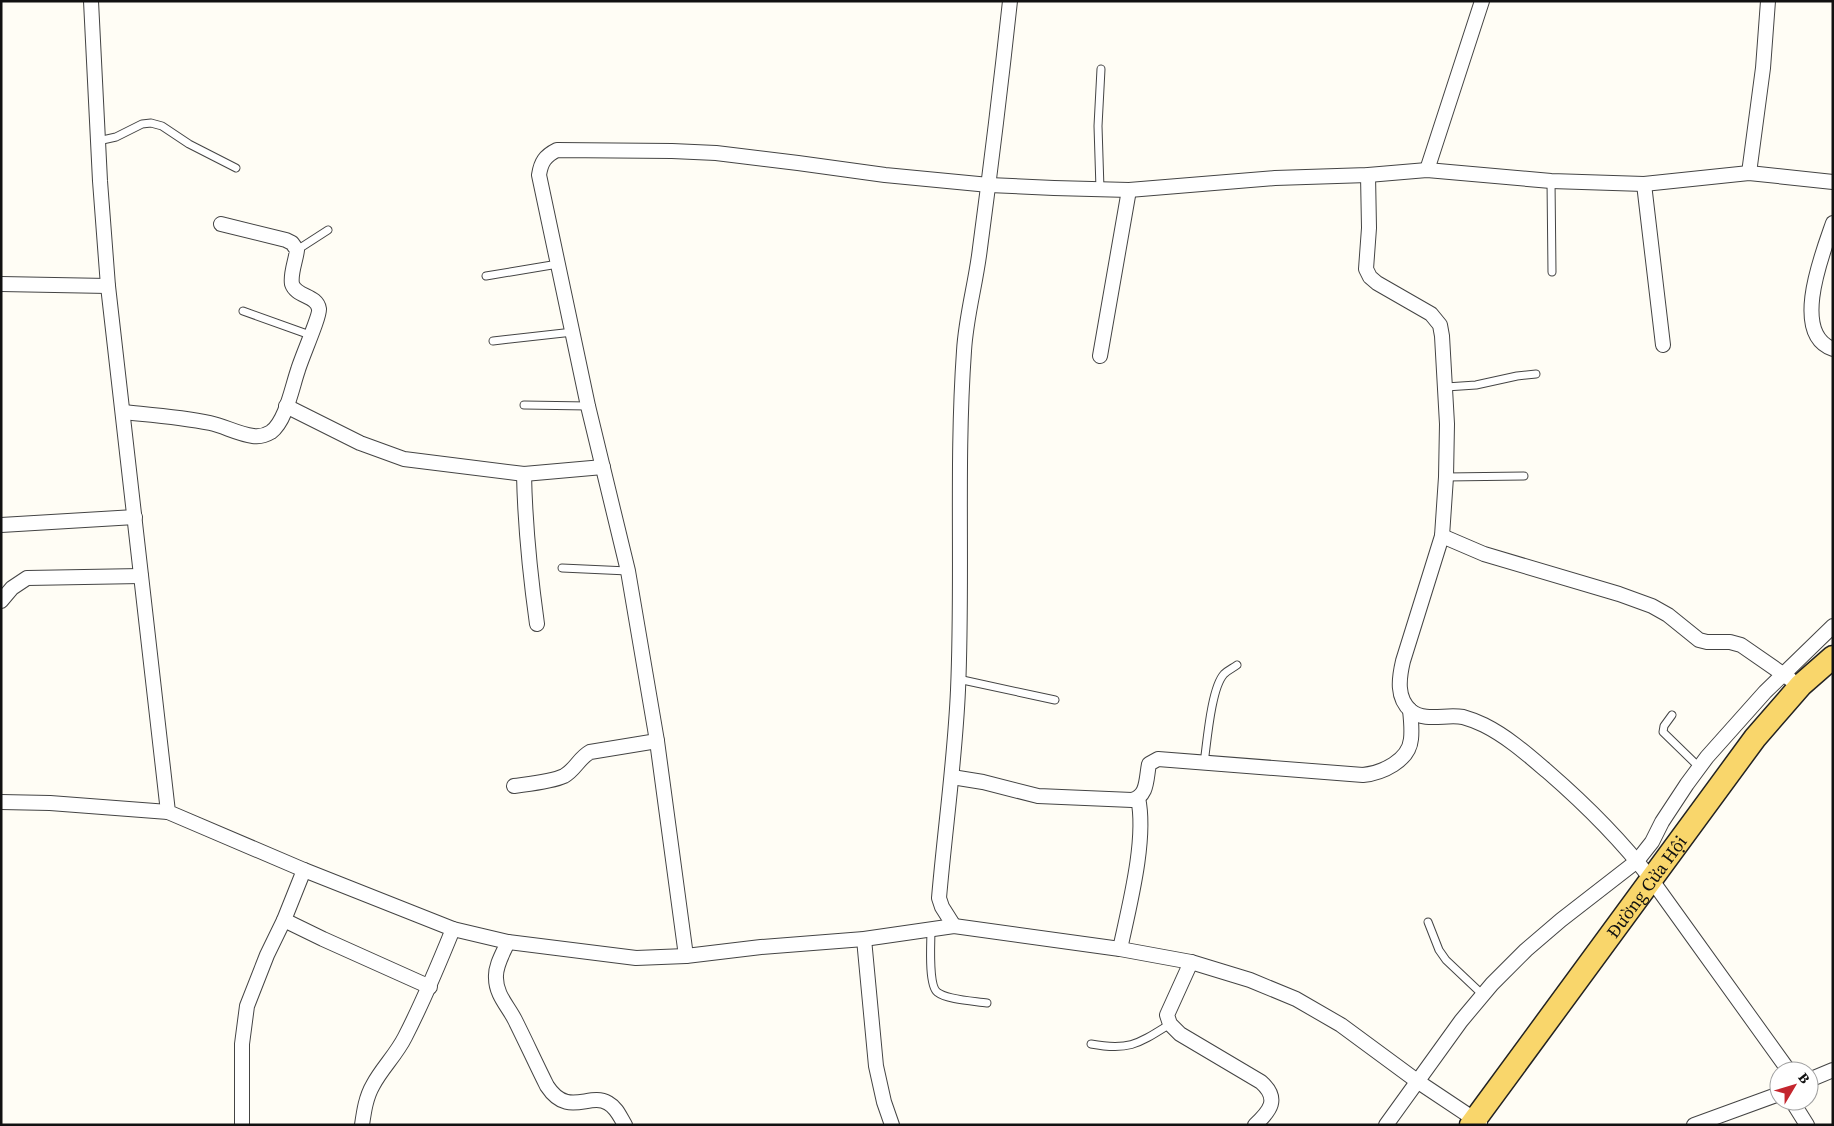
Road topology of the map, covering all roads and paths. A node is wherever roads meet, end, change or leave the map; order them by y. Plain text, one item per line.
1 (91, 1) edge
2 (1010, 1) edge
3 (1482, 1) edge
4 (1768, 1) edge
5 (1101, 69) dead end
6 (98, 141) junction
7 (236, 168) dead end
8 (1427, 170) junction
9 (1749, 173) junction
10 (1368, 175) junction
11 (1551, 181) junction
12 (1833, 182) edge
13 (1644, 184) junction
14 (989, 185) junction
15 (1100, 189) junction
16 (1129, 190) junction
17 (1833, 223) edge
18 (221, 224) dead end
19 (328, 230) dead end
20 (297, 250) junction
21 (558, 264) junction
22 (1552, 272) dead end
23 (486, 276) dead end
24 (1, 284) edge
25 (108, 286) junction
26 (242, 311) dead end
27 (572, 332) junction
28 (310, 335) junction
29 (493, 342) dead end
30 (1663, 345) dead end
31 (1833, 349) edge
32 (1100, 356) dead end
33 (1536, 374) dead end
34 (1446, 387) junction
35 (524, 405) dead end
36 (286, 406) junction
37 (588, 406) junction
38 (123, 412) junction
39 (603, 467) junction
40 (524, 474) junction
41 (1524, 476) dead end
42 (1446, 477) junction
43 (135, 517) junction
44 (1, 526) edge
45 (1442, 536) junction
46 (562, 568) dead end
47 (628, 571) junction
48 (141, 576) junction
49 (1, 601) edge
50 (537, 624) dead end
51 (1833, 626) edge
52 (1833, 657) edge
53 (1237, 665) dead end
54 (958, 679) junction
55 (1792, 680) junction
56 (1055, 700) dead end
57 (1410, 710) junction
58 (1672, 716) dead end
59 (657, 741) junction
60 (1204, 763) junction
61 (1700, 767) junction
62 (952, 777) junction
63 (514, 786) dead end
64 (1138, 798) junction
65 (1, 802) edge
66 (168, 812) junction
67 (1637, 861) junction
68 (304, 870) junction
69 (1651, 879) junction
70 (284, 920) junction
71 (1428, 922) dead end
72 (954, 926) junction
73 (453, 929) junction
74 (931, 929) junction
75 (864, 939) junction
76 (508, 942) junction
77 (1120, 949) junction
78 (686, 956) junction
79 (1191, 962) junction
80 (430, 987) junction
81 (1483, 995) junction
82 (987, 1003) dead end
83 (1170, 1024) junction
84 (1091, 1044) dead end
85 (1782, 1061) edge
86 (1833, 1070) edge
87 (1819, 1076) edge
88 (1417, 1081) junction
89 (1769, 1098) edge
90 (1798, 1111) edge
91 (1476, 1123) edge
92 (242, 1125) edge
93 (362, 1125) edge
94 (625, 1125) edge
95 (892, 1125) edge
96 (1255, 1125) edge
97 (1386, 1125) edge
98 (1694, 1125) edge
99 (1807, 1125) edge

1 - 6 street
2 - 14 street
3 - 8 street
4 - 9 street
5 - 15 lane
6 - 7 lane
6 - 25 street
8 - 10 street
8 - 11 street
9 - 12 street
9 - 13 street
10 - 16 street
10 - 34 street
11 - 13 street
11 - 22 lane
13 - 30 street
14 - 15 street
14 - 21 street
14 - 54 street
15 - 16 street
16 - 32 street
17 - 31 street
18 - 20 street
19 - 20 lane
20 - 28 street
21 - 23 lane
21 - 27 street
24 - 25 street
25 - 38 street
26 - 28 lane
27 - 29 lane
27 - 37 street
28 - 36 street
33 - 34 lane
34 - 42 street
35 - 37 lane
36 - 38 street
36 - 40 street
37 - 39 street
38 - 43 street
39 - 40 street
39 - 47 street
40 - 50 street
41 - 42 lane
42 - 45 street
43 - 44 street
43 - 48 street
45 - 55 street
45 - 57 street
46 - 47 lane
47 - 59 street
48 - 49 street
48 - 66 street
51 - 55 street
52 - 55 main road, Đường Cửa Hội
53 - 60 lane
54 - 56 lane
54 - 62 street
55 - 61 street
55 - 69 main road, Đường Cửa Hội
57 - 60 street
57 - 67 street
58 - 61 lane
59 - 63 street
59 - 78 street
60 - 64 street
61 - 67 street
62 - 64 street
62 - 72 street
64 - 77 street
65 - 66 street
66 - 68 street
67 - 69 street
67 - 81 street
68 - 70 street
68 - 73 street
69 - 85 street
69 - 91 main road, Đường Cửa Hội
70 - 80 street
70 - 92 street
71 - 81 lane
72 - 74 street
72 - 77 street
73 - 76 street
73 - 80 street
74 - 75 street
74 - 82 lane
75 - 78 street
75 - 95 street
76 - 78 street
76 - 94 street
77 - 79 street
79 - 83 street
79 - 88 street
80 - 93 street
81 - 88 street
83 - 84 lane
83 - 96 street
86 - 87 street
88 - 91 street
88 - 97 street
89 - 98 street
90 - 99 street

